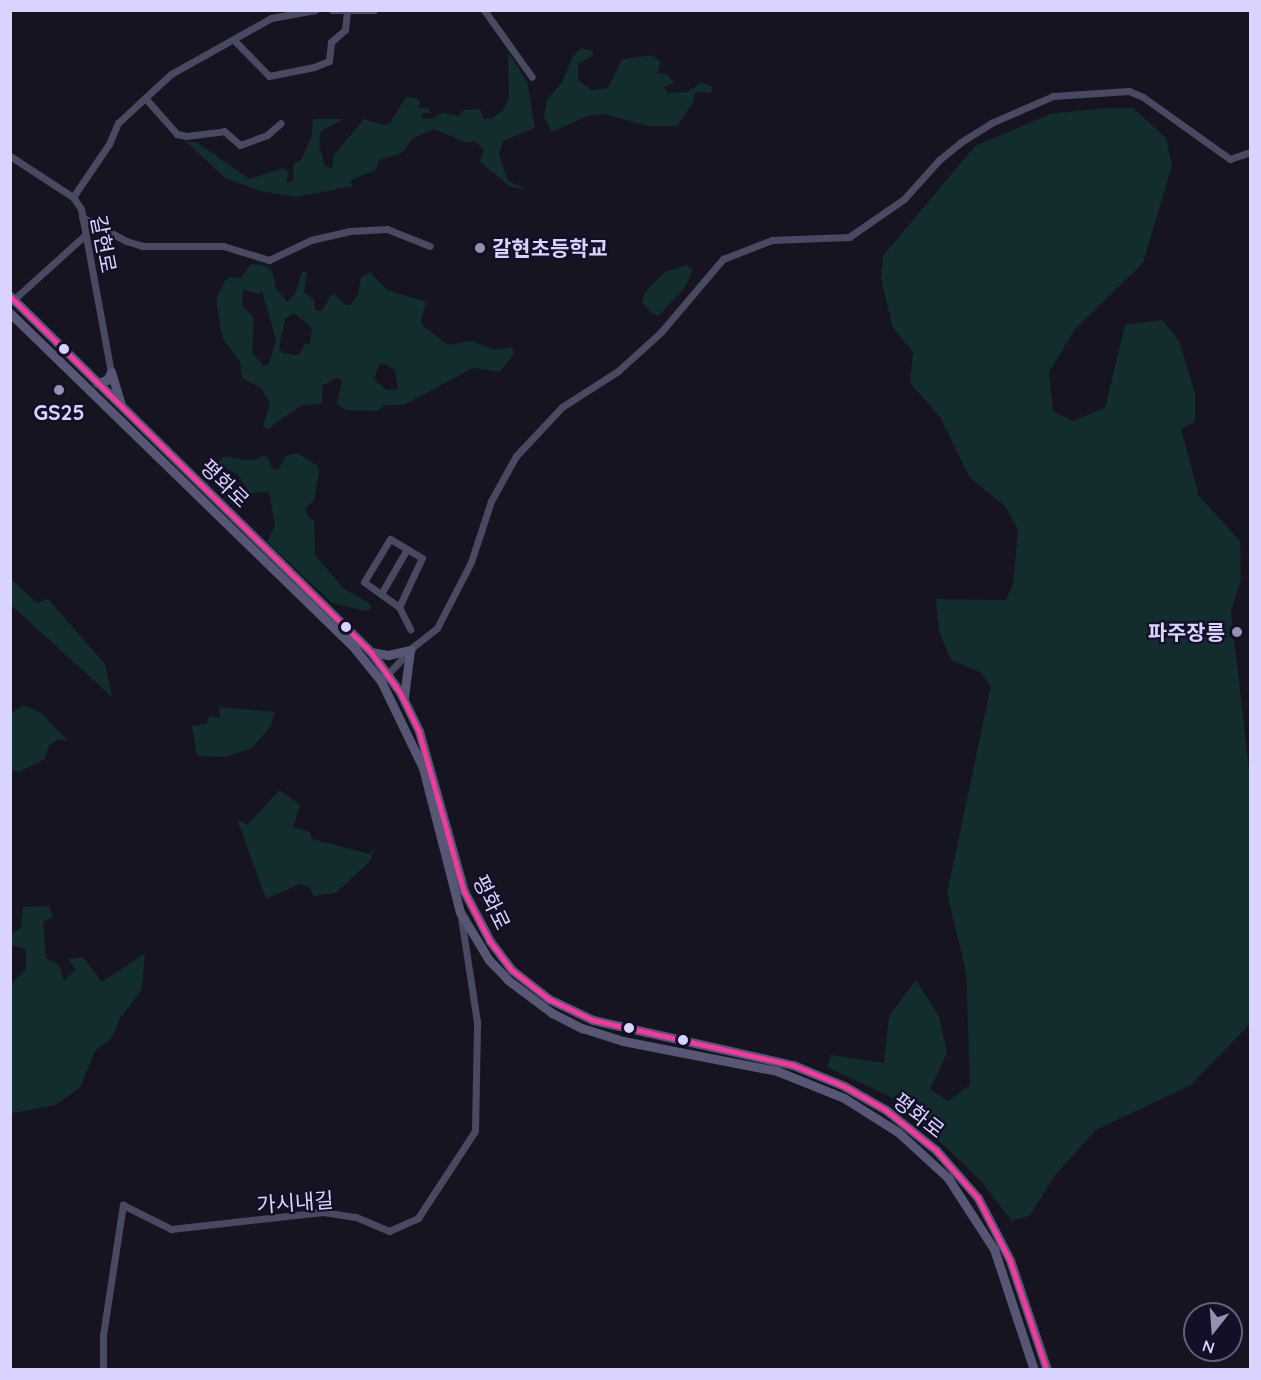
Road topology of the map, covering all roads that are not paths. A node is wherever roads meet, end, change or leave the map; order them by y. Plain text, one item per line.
1 (315, 10) edge
2 (332, 10) edge
3 (374, 10) edge
4 (484, 10) edge
5 (346, 11) edge
6 (279, 13) edge
7 (234, 40) junction
8 (532, 77) dead end
9 (146, 99) junction
10 (281, 123) dead end
11 (1251, 153) edge
12 (10, 156) edge
13 (73, 197) junction
14 (82, 217) junction
15 (86, 235) junction
16 (430, 246) dead end
17 (12, 299) edge
18 (10, 313) edge
19 (111, 372) junction
20 (97, 383) junction
21 (121, 407) junction
22 (407, 549) junction
23 (381, 594) junction
24 (399, 607) junction
25 (410, 629) dead end
26 (410, 650) junction
27 (371, 652) junction
28 (384, 678) junction
29 (404, 699) junction
30 (460, 912) junction
31 (103, 1370) edge
32 (1035, 1370) edge
33 (1047, 1370) edge

1 - 6 street
2 - 5 street
3 - 5 street
4 - 8 street
5 - 7 street
6 - 7 street
7 - 9 street
9 - 10 street
9 - 13 street
11 - 26 street
12 - 13 street, 갈현로
13 - 14 street, 갈현로
14 - 15 street, 갈현로
14 - 16 street
15 - 17 street
15 - 19 street, 갈현로
17 - 20 main road, 평화로
18 - 28 main road, 평화로
19 - 20 main road
19 - 21 main road
20 - 21 main road, 평화로
21 - 27 main road, 평화로
22 - 23 street
22 - 23 street
22 - 24 street
23 - 24 street
24 - 25 street
26 - 27 main road
26 - 28 street
26 - 29 main road
27 - 28 main road, 평화로
28 - 29 main road, 평화로
28 - 30 main road, 평화로
29 - 33 main road, 평화로
30 - 31 street, 가시내길
30 - 32 main road, 평화로

